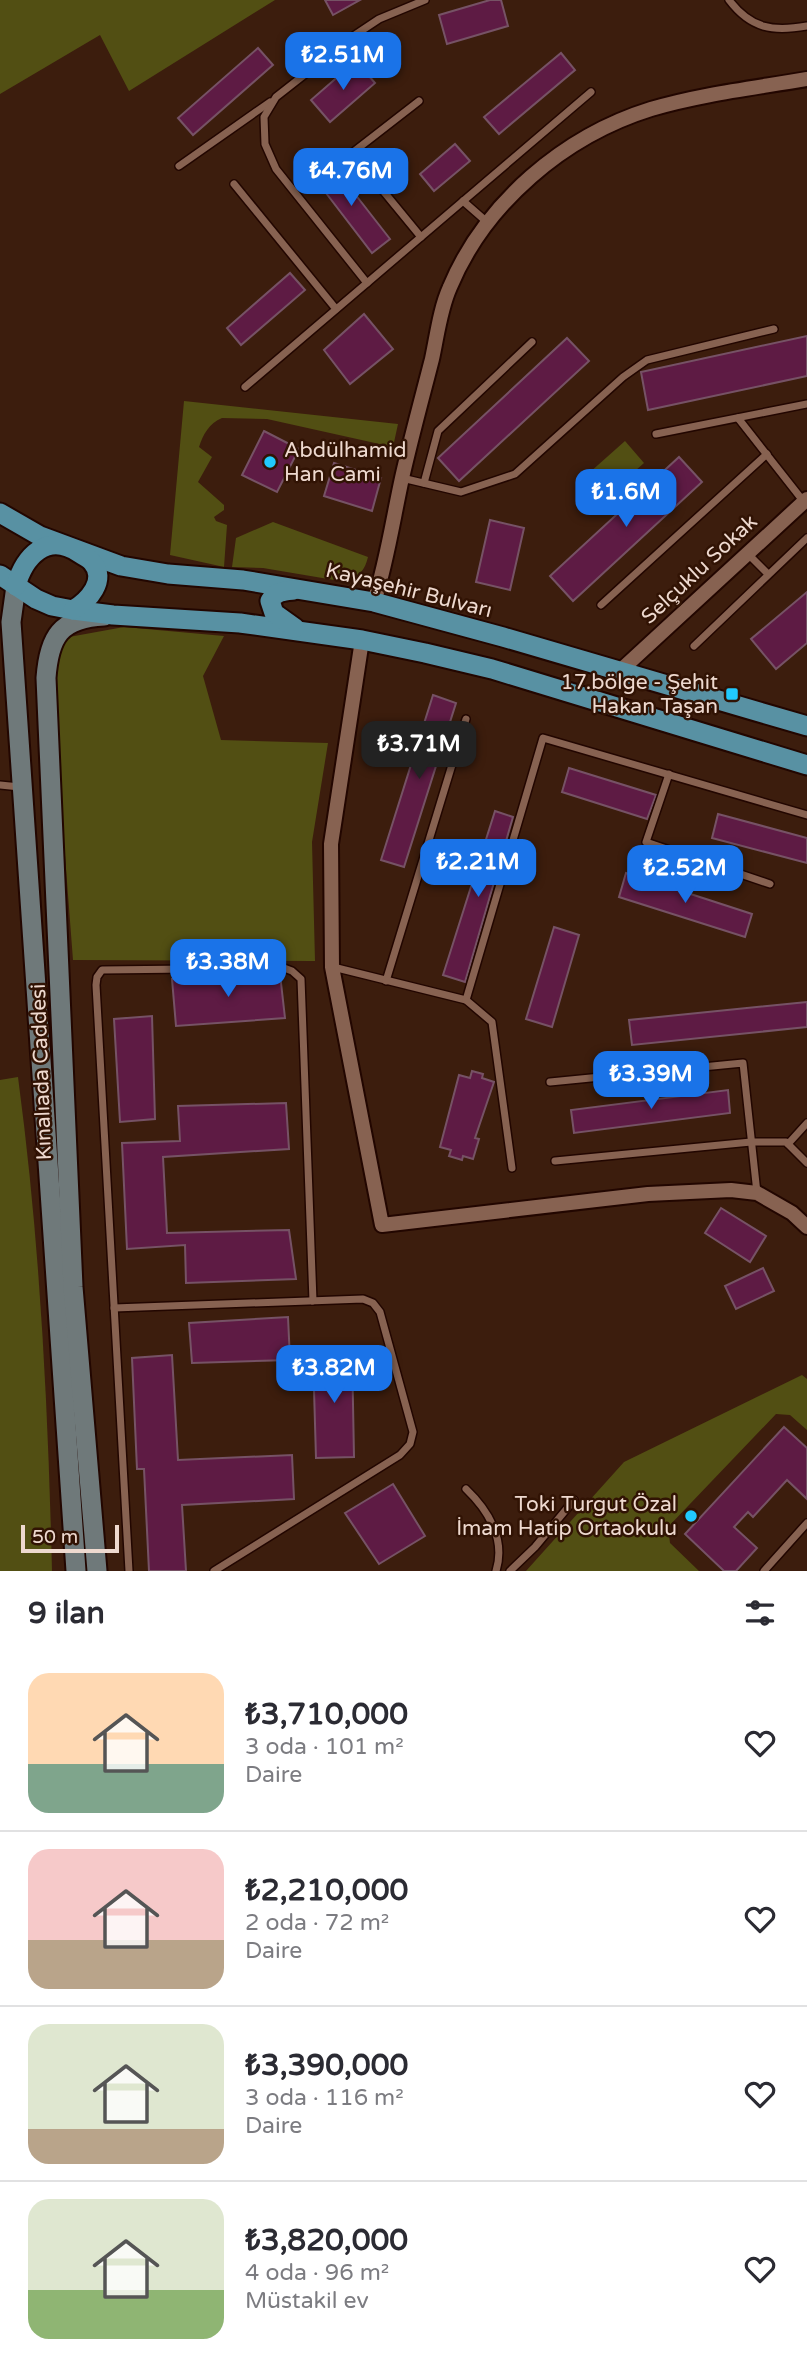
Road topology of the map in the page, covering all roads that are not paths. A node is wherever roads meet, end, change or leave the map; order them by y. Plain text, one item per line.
1 (425, 0) edge
2 (729, 0) edge
3 (807, 26) edge
4 (807, 79) edge
5 (591, 92) dead end
6 (276, 97) junction
7 (419, 101) dead end
8 (179, 166) dead end
9 (234, 184) dead end
10 (463, 201) junction
11 (487, 222) junction
12 (421, 237) junction
13 (367, 283) junction
14 (336, 309) junction
15 (775, 329) dead end
16 (532, 342) dead end
17 (245, 387) dead end
18 (807, 404) edge
19 (738, 418) junction
20 (656, 434) dead end
21 (767, 454) junction
22 (402, 478) junction
23 (424, 483) junction
24 (805, 500) edge
25 (0, 513) edge
26 (807, 538) edge
27 (72, 548) junction
28 (748, 553) junction
29 (768, 574) junction
30 (0, 575) edge
31 (306, 589) junction
32 (8, 591) edge
33 (374, 602) junction
34 (601, 605) dead end
35 (73, 610) junction
36 (113, 615) junction
37 (300, 632) junction
38 (54, 636) junction
39 (503, 637) junction
40 (362, 640) junction
41 (694, 646) dead end
42 (492, 669) junction
43 (620, 671) junction
44 (466, 719) dead end
45 (807, 726) edge
46 (807, 765) edge
47 (669, 775) junction
48 (0, 785) edge
49 (21, 787) junction
50 (807, 815) edge
51 (770, 884) dead end
52 (332, 967) junction
53 (386, 981) junction
54 (466, 1000) junction
55 (550, 1082) dead end
56 (807, 1123) edge
57 (751, 1142) junction
58 (788, 1143) junction
59 (555, 1161) dead end
60 (807, 1163) edge
61 (513, 1168) dead end
62 (757, 1193) junction
63 (807, 1227) edge
64 (313, 1301) junction
65 (114, 1308) junction
66 (466, 1489) dead end
67 (574, 1500) dead end
68 (807, 1523) edge
69 (76, 1571) edge
70 (97, 1571) edge
71 (129, 1571) edge
72 (214, 1571) edge
73 (496, 1571) edge
74 (510, 1571) edge
75 (764, 1571) edge

1 - 6 lane
2 - 3 lane
4 - 11 street
5 - 10 lane
6 - 8 lane
6 - 13 lane
7 - 12 lane
9 - 14 lane
10 - 11 lane
10 - 12 lane
11 - 22 street
12 - 13 lane
13 - 14 lane
14 - 17 lane
15 - 23 lane
16 - 23 lane
18 - 19 lane
19 - 20 lane
19 - 21 lane
21 - 24 lane
21 - 34 lane
22 - 23 lane
22 - 33 street
24 - 28 street, Selçuklu Sokak
25 - 27 main road, Kayaşehir Bulvarı
26 - 29 lane
27 - 31 main road, Kayaşehir Bulvarı
27 - 32 main road
27 - 35 main road
28 - 29 lane
28 - 43 street, Selçuklu Sokak
29 - 41 lane
30 - 32 main road
31 - 33 main road, Kayaşehir Bulvarı
31 - 37 main road
32 - 35 main road
32 - 49 main road, Kınalıada Caddesi
33 - 39 main road, Kayaşehir Bulvarı
35 - 36 main road
35 - 38 main road
36 - 37 main road
36 - 38 main road
37 - 40 main road
38 - 70 main road, Kınalıada Caddesi
39 - 42 main road
39 - 43 main road, Kayaşehir Bulvarı
40 - 42 main road
40 - 52 street
42 - 46 main road
43 - 45 main road, Kayaşehir Bulvarı
44 - 53 lane
47 - 50 lane
47 - 51 lane
47 - 54 lane
48 - 49 lane
49 - 69 main road, Kınalıada Caddesi
52 - 53 lane
52 - 62 street
53 - 54 lane
54 - 61 lane
55 - 57 lane
56 - 58 lane
57 - 58 lane
57 - 59 lane
57 - 62 lane
58 - 60 lane
62 - 63 street
64 - 65 lane
64 - 65 lane
64 - 72 lane
65 - 71 lane
66 - 73 lane
67 - 74 lane
68 - 75 lane

